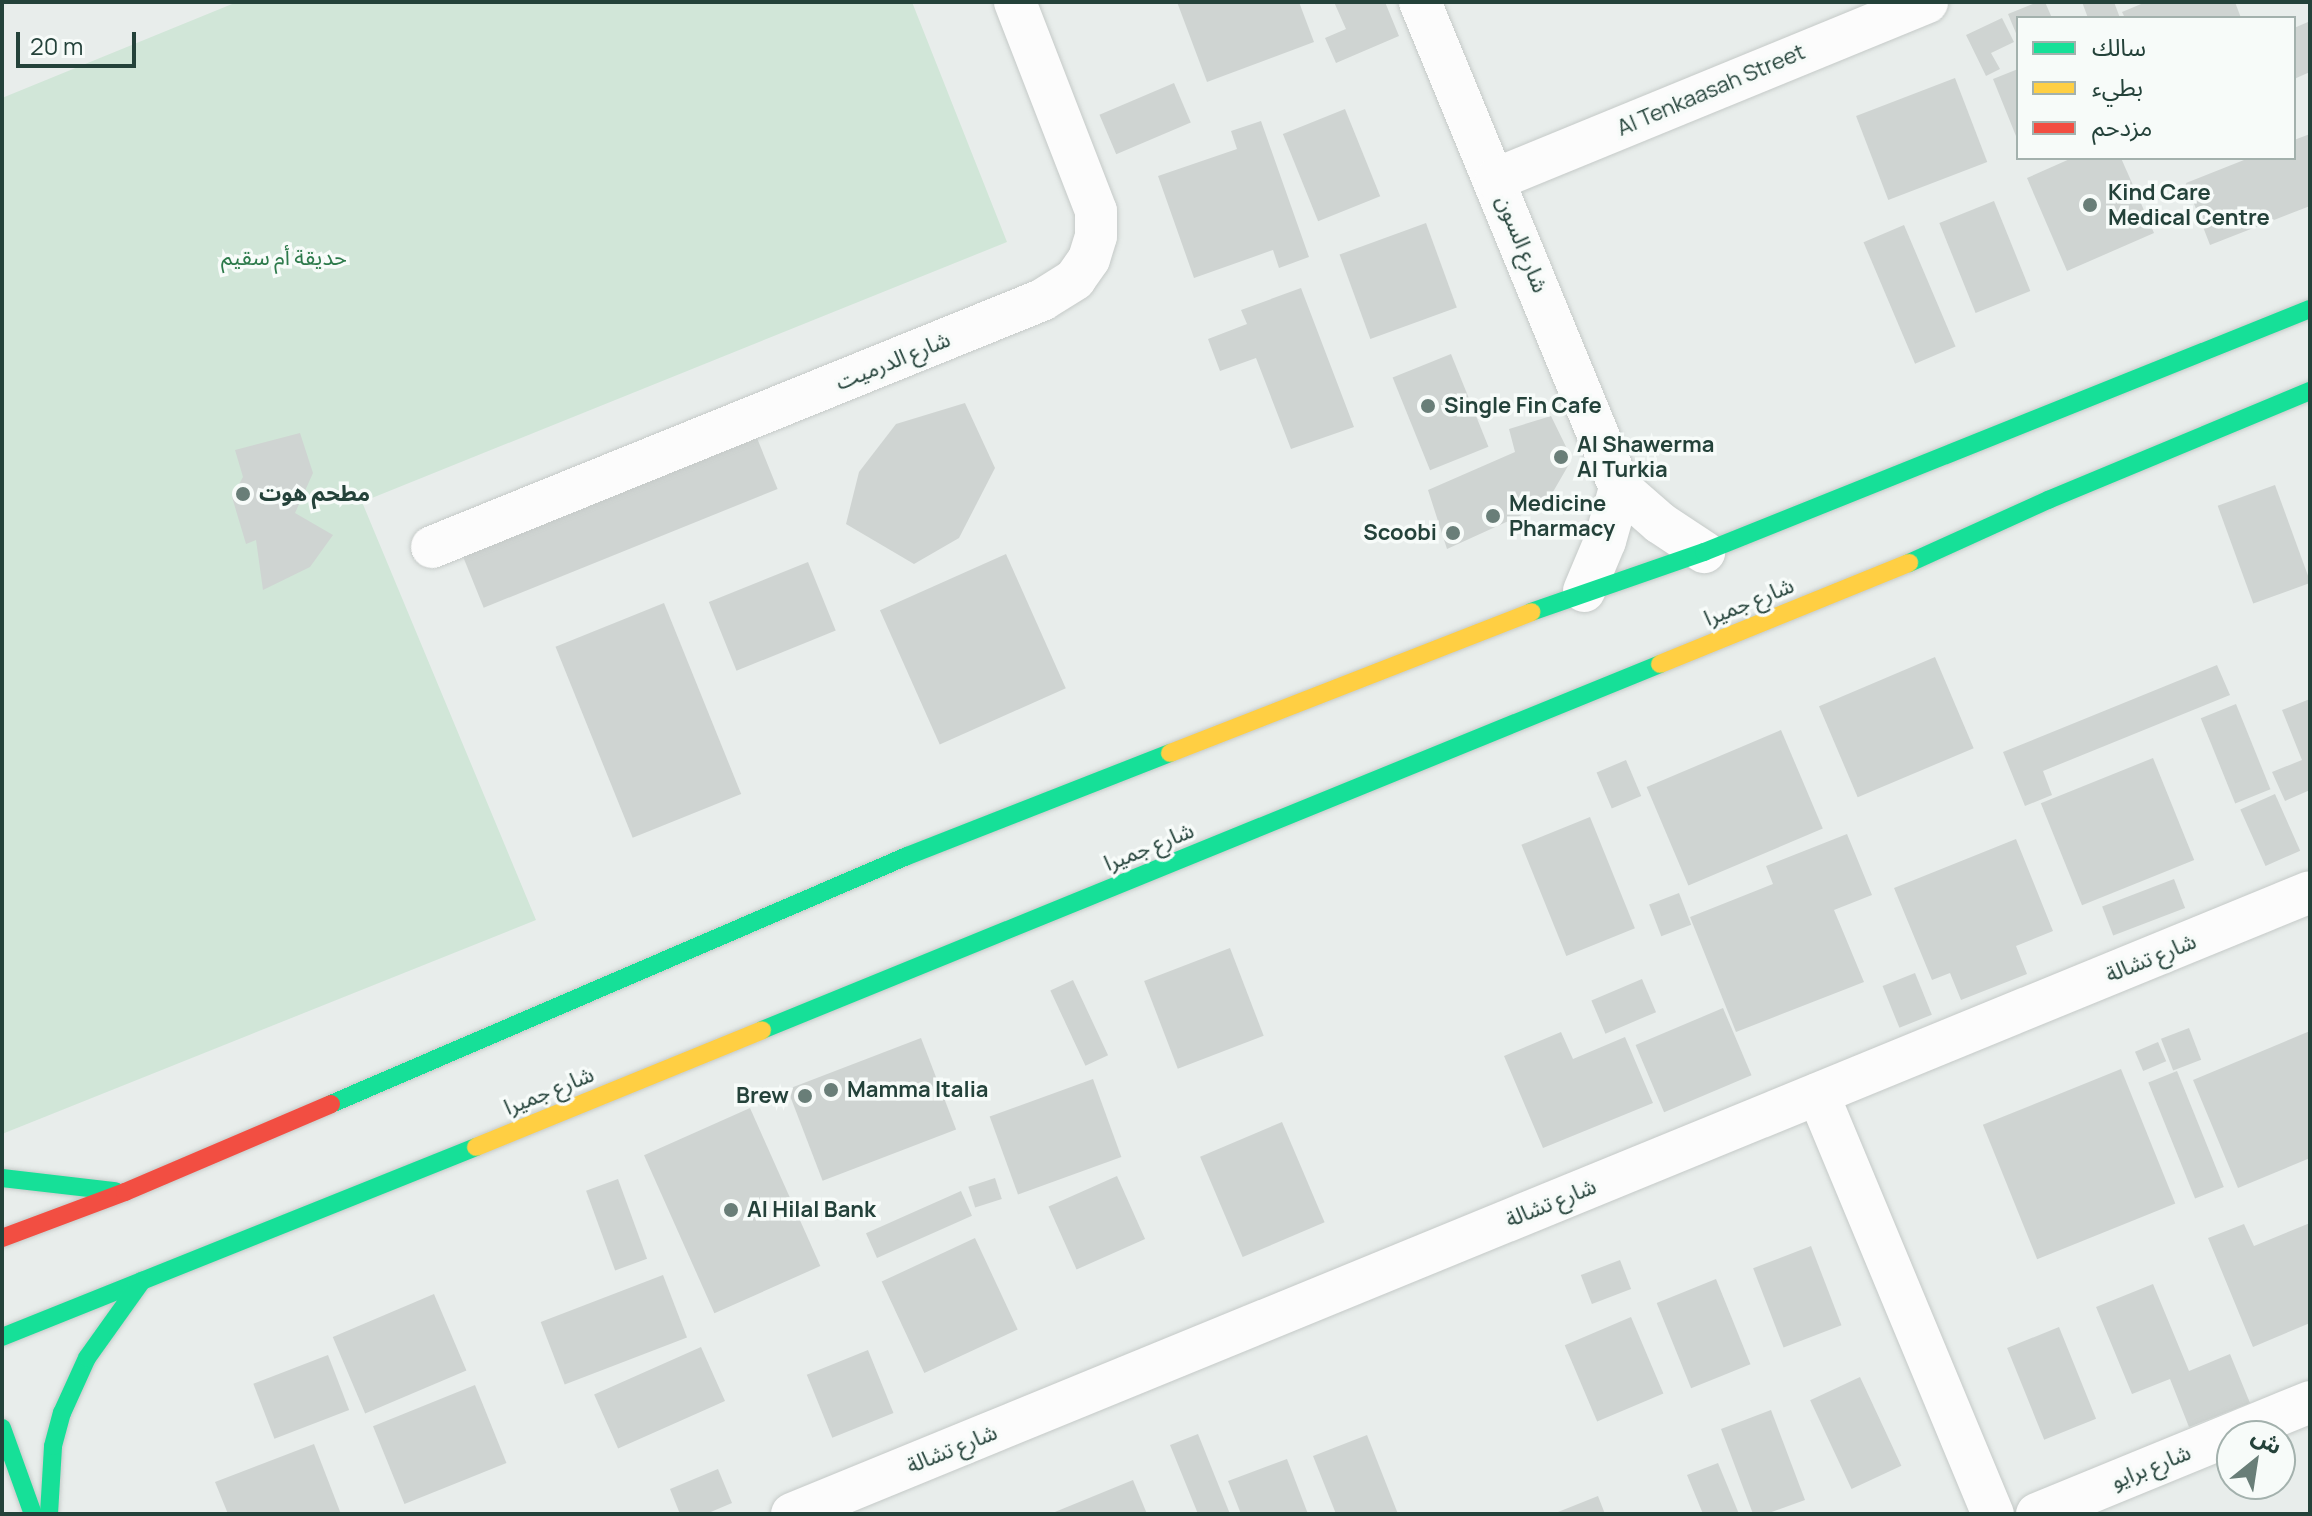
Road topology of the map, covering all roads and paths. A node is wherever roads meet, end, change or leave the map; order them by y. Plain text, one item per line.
1 (1015, 2) edge
2 (1420, 2) edge
3 (1927, 2) edge
4 (1849, 16) edge
5 (1496, 179) junction
6 (2310, 309) edge
7 (2310, 391) edge
8 (1620, 488) junction
9 (432, 547) dead end
10 (1704, 552) junction
11 (1584, 591) junction
12 (2310, 892) edge
13 (1818, 1094) junction
14 (2, 1178) edge
15 (125, 1192) junction
16 (2, 1238) edge
17 (142, 1281) junction
18 (2, 1337) edge
19 (2310, 1402) edge
20 (2, 1428) edge
21 (33, 1514) edge
22 (49, 1514) edge
23 (792, 1514) edge
24 (1993, 1514) edge
25 (2037, 1514) edge

1 - 9 street, شارع الدرميت
2 - 5 street, شارع السون
3 - 4 street, Al Tenkaasah Street
4 - 5 street, Al Tenkaasah Street
5 - 8 street, شارع السون
6 - 10 main road
7 - 17 main road, شارع جميرا
8 - 10 street, شارع السون
8 - 11 street
10 - 11 main road
11 - 15 main road
12 - 13 street, شارع تشالة
13 - 23 street, شارع تشالة
13 - 24 street
14 - 15 main road
15 - 16 main road
17 - 18 main road, شارع جميرا
17 - 22 main road
19 - 25 street, شارع برايو
20 - 21 main road

